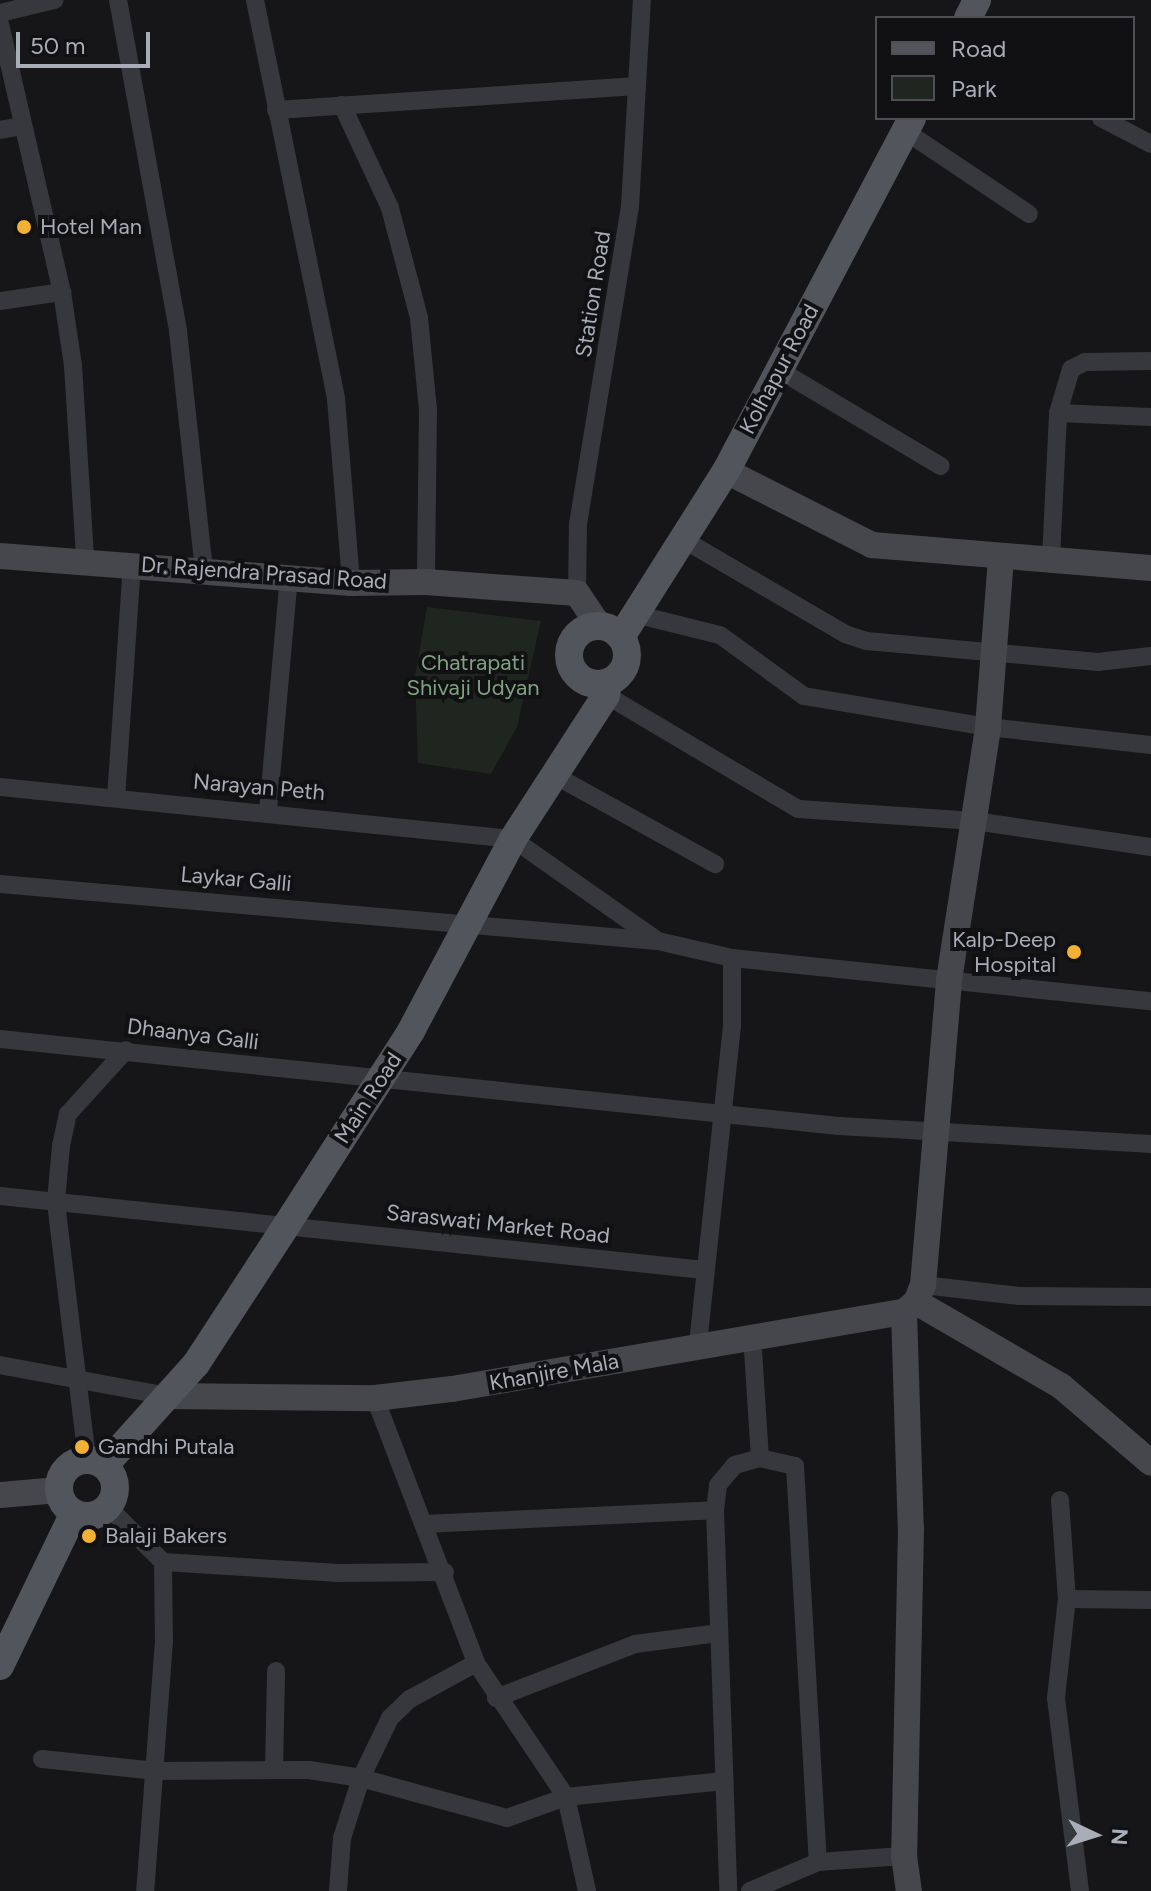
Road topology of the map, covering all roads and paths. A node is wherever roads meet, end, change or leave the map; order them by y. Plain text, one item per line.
1 (54, 0) edge
2 (118, 0) edge
3 (255, 0) edge
4 (642, 0) edge
5 (0, 13) edge
6 (2, 35) edge
7 (637, 86) junction
8 (342, 105) junction
9 (276, 110) junction
10 (1105, 120) edge
11 (908, 124) edge
12 (22, 126) junction
13 (0, 130) edge
14 (1151, 144) edge
15 (1029, 214) dead end
16 (62, 292) junction
17 (0, 301) edge
18 (1151, 361) edge
19 (779, 370) junction
20 (1058, 413) junction
21 (1151, 417) edge
22 (941, 466) dead end
23 (726, 471) junction
24 (686, 541) junction
25 (0, 556) edge
26 (1001, 557) junction
27 (1051, 558) junction
28 (85, 559) junction
29 (132, 564) junction
30 (1151, 568) edge
31 (204, 570) junction
32 (289, 577) junction
33 (426, 582) junction
34 (351, 583) junction
35 (577, 593) junction
36 (620, 626) junction
37 (995, 652) junction
38 (1151, 656) edge
39 (604, 695) junction
40 (988, 727) junction
41 (1151, 745) edge
42 (556, 776) junction
43 (0, 787) edge
44 (116, 798) junction
45 (268, 811) junction
46 (975, 821) junction
47 (513, 839) junction
48 (1151, 847) edge
49 (715, 864) dead end
50 (0, 884) edge
51 (467, 925) junction
52 (658, 941) junction
53 (732, 958) junction
54 (949, 980) junction
55 (1151, 1001) edge
56 (0, 1039) edge
57 (126, 1050) junction
58 (380, 1080) junction
59 (721, 1112) junction
60 (933, 1135) junction
61 (1151, 1144) edge
62 (0, 1196) edge
63 (56, 1201) junction
64 (286, 1226) junction
65 (704, 1270) junction
66 (1151, 1297) edge
67 (914, 1300) junction
68 (752, 1335) junction
69 (698, 1344) junction
70 (0, 1365) edge
71 (75, 1379) junction
72 (168, 1396) junction
73 (375, 1398) junction
74 (760, 1458) junction
75 (96, 1462) junction
76 (1151, 1463) edge
77 (0, 1495) edge
78 (1060, 1500) dead end
79 (66, 1502) junction
80 (108, 1507) junction
81 (715, 1510) junction
82 (423, 1524) junction
83 (163, 1562) junction
84 (445, 1572) junction
85 (1067, 1599) junction
86 (1151, 1600) edge
87 (719, 1633) junction
88 (476, 1663) junction
89 (0, 1666) edge
90 (276, 1671) dead end
91 (496, 1698) junction
92 (42, 1759) dead end
93 (274, 1770) junction
94 (156, 1771) junction
95 (361, 1778) junction
96 (724, 1781) junction
97 (566, 1797) junction
98 (904, 1856) junction
99 (818, 1862) junction
100 (145, 1891) edge
101 (338, 1891) edge
102 (587, 1891) edge
103 (728, 1891) edge
104 (750, 1891) edge
105 (909, 1891) edge
106 (1080, 1891) edge

1 - 5 street
2 - 31 street
3 - 9 street
4 - 7 street, Station Road
6 - 12 street
7 - 8 street
7 - 35 street, Station Road
8 - 9 street
8 - 33 street
9 - 34 street
10 - 14 street
11 - 15 street
11 - 19 main road, Kolhapur Road
12 - 13 street
12 - 16 street
16 - 17 street
16 - 28 street
18 - 20 street
19 - 22 street
19 - 23 main road, Kolhapur Road
20 - 21 street
20 - 27 street
23 - 24 main road, Kolhapur Road
23 - 26 street
24 - 36 main road, Kolhapur Road
24 - 37 street
25 - 28 street, Dr. Rajendra Prasad Road
26 - 27 street
26 - 37 street
27 - 30 street
28 - 29 street, Dr. Rajendra Prasad Road
29 - 31 street, Dr. Rajendra Prasad Road
29 - 44 street
31 - 32 street, Dr. Rajendra Prasad Road
32 - 34 street, Dr. Rajendra Prasad Road
32 - 45 street
33 - 34 street, Dr. Rajendra Prasad Road
33 - 35 street, Dr. Rajendra Prasad Road
35 - 36 street
36 - 39 main road
36 - 39 main road
36 - 40 street
37 - 38 street
37 - 40 street
39 - 42 main road, Main Road
39 - 46 street
40 - 41 street
40 - 46 street
42 - 47 main road, Main Road
42 - 49 street
43 - 44 street, Narayan Peth
44 - 45 street, Narayan Peth
45 - 47 street, Narayan Peth
46 - 48 street
46 - 54 street
47 - 51 main road, Main Road
47 - 52 street
50 - 51 street, Laykar Galli
51 - 52 street, Laykar Galli
51 - 58 main road, Main Road
52 - 53 street
53 - 54 street
53 - 59 street
54 - 55 street
54 - 60 street
56 - 57 street, Dhaanya Galli
57 - 58 street, Dhaanya Galli
57 - 63 street
58 - 59 street, Dhaanya Galli
58 - 64 main road, Main Road
59 - 60 street, Dhaanya Galli
59 - 65 street
60 - 61 street, Dhaanya Galli
60 - 67 street
62 - 63 street, Saraswati Market Road
63 - 64 street, Saraswati Market Road
63 - 71 street
64 - 65 street, Saraswati Market Road
64 - 72 main road, Main Road
65 - 69 street
66 - 67 street
67 - 68 street, Khanjire Mala
67 - 76 street
67 - 98 street
68 - 69 street, Khanjire Mala
68 - 74 street
69 - 73 street, Khanjire Mala
70 - 71 street
71 - 72 street
71 - 75 street
72 - 73 street, Khanjire Mala
72 - 75 main road, Main Road
73 - 82 street
74 - 81 street
74 - 99 street
75 - 79 main road
75 - 80 main road
77 - 79 street
78 - 85 street
79 - 80 main road
79 - 89 main road
80 - 83 street
81 - 82 street
81 - 87 street
82 - 84 street
83 - 84 street
83 - 94 street
84 - 88 street
85 - 86 street
85 - 106 street
87 - 91 street
87 - 96 street
88 - 91 street
88 - 95 street
90 - 93 street
91 - 97 street
92 - 94 street
93 - 94 street
93 - 95 street
94 - 100 street
95 - 97 street
95 - 101 street
96 - 97 street
96 - 103 street
97 - 102 street
98 - 99 street
98 - 105 street
99 - 104 street

